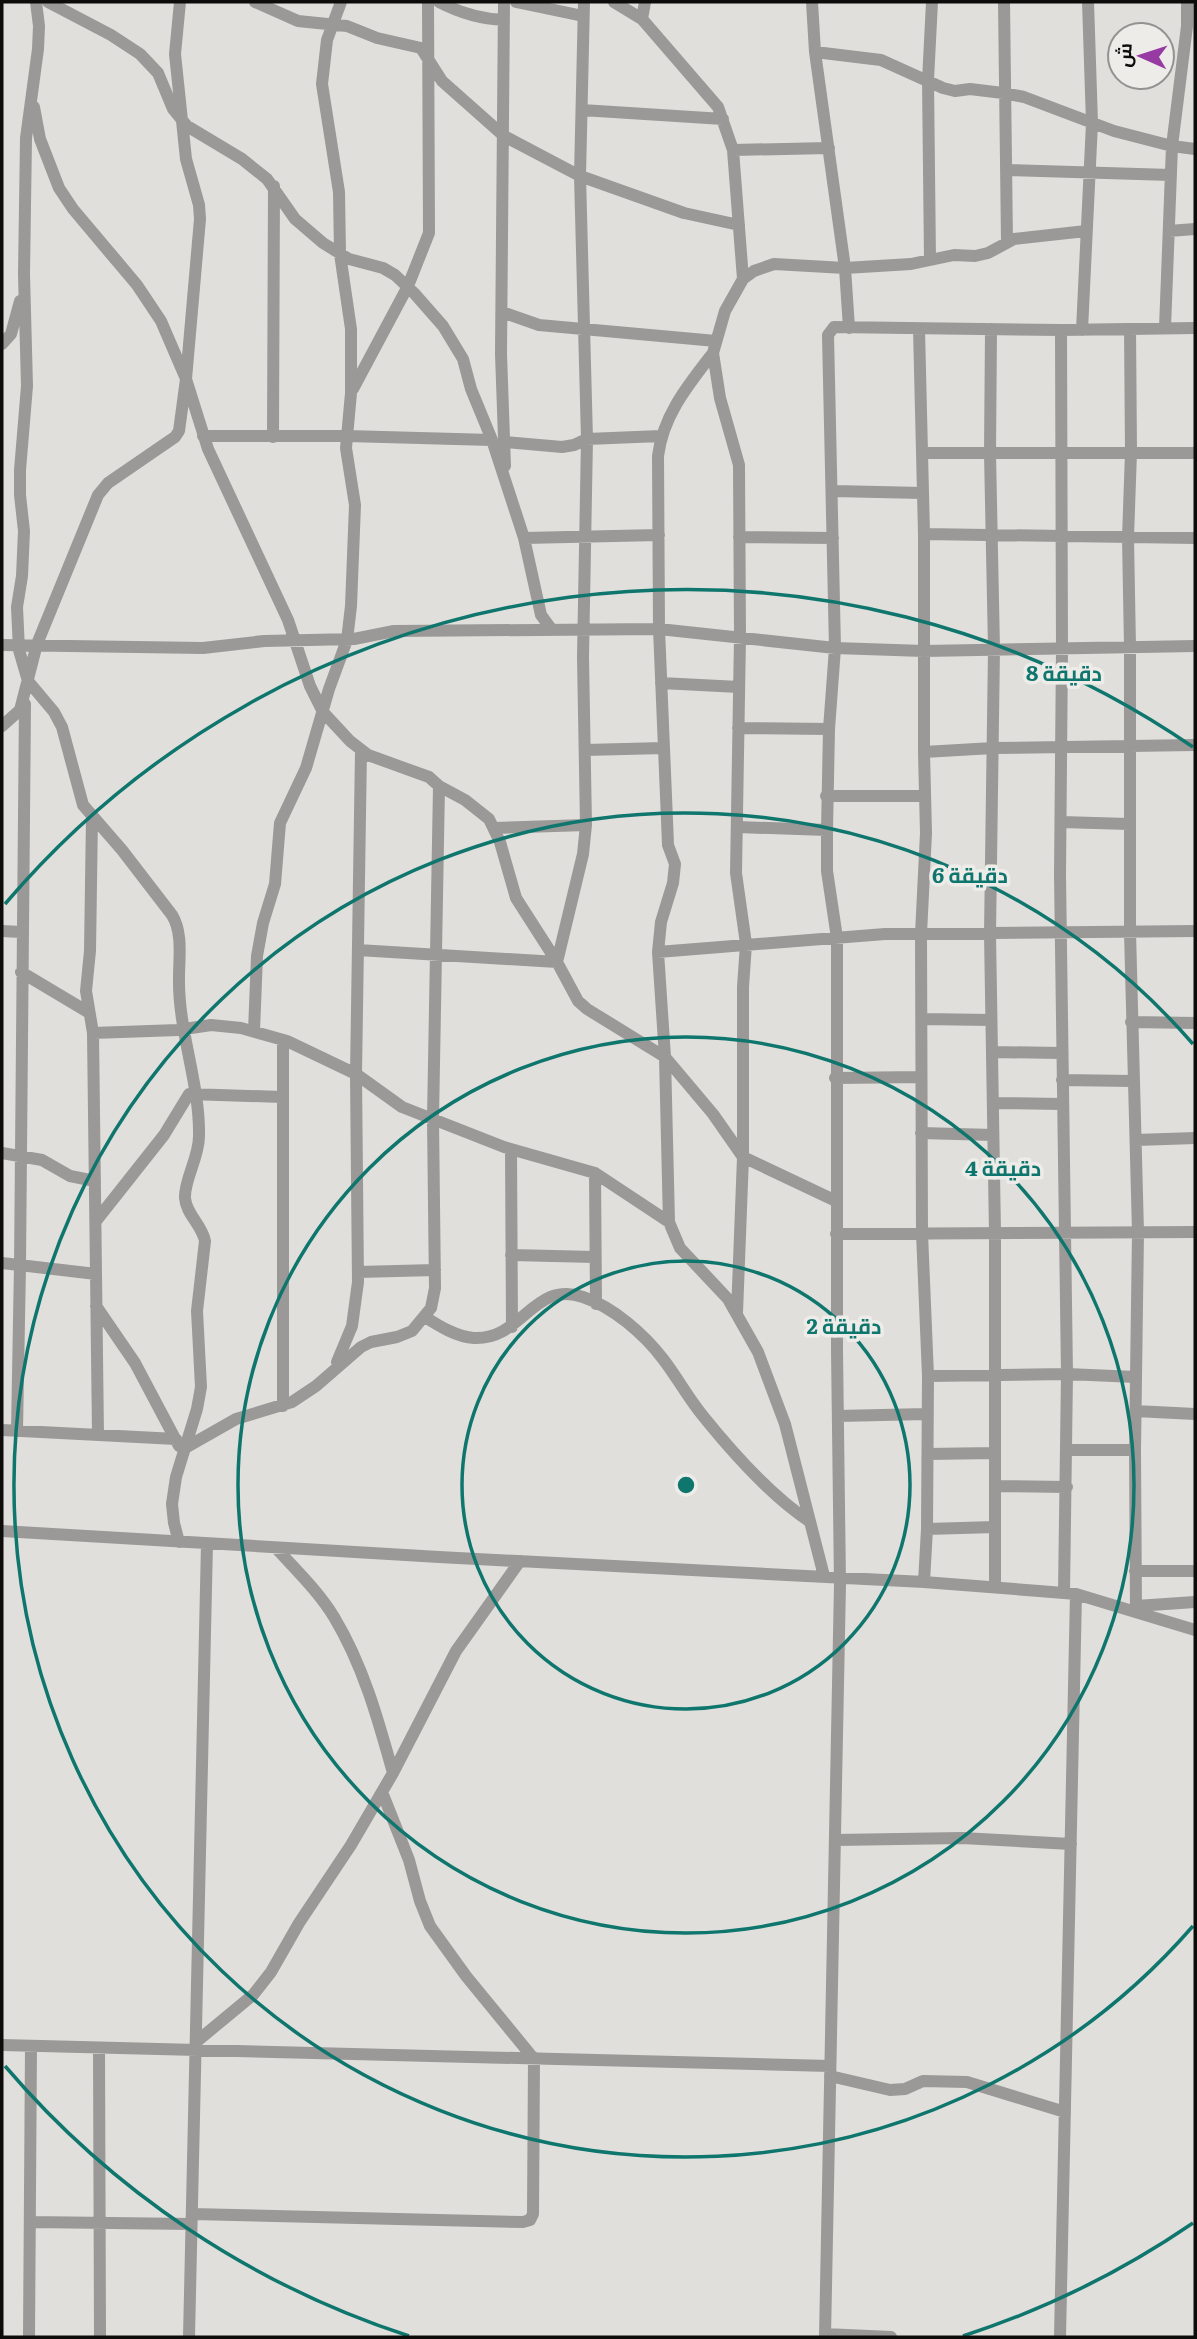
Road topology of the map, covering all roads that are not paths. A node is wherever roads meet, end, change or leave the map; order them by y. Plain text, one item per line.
1 (36, 2) edge
2 (48, 2) edge
3 (180, 2) edge
4 (255, 2) edge
5 (341, 2) edge
6 (428, 2) edge
7 (439, 2) edge
8 (504, 2) edge
9 (516, 2) edge
10 (584, 2) edge
11 (614, 2) edge
12 (645, 2) edge
13 (812, 2) edge
14 (932, 2) edge
15 (1004, 2) edge
16 (1088, 2) edge
17 (1187, 2) edge
18 (583, 16) junction
19 (642, 19) junction
20 (504, 20) junction
21 (334, 24) junction
22 (815, 52) junction
23 (428, 57) junction
24 (928, 80) junction
25 (1003, 93) junction
26 (33, 97) junction
27 (582, 110) junction
28 (723, 119) junction
29 (183, 122) junction
30 (1092, 123) junction
31 (504, 136) junction
32 (1172, 146) junction
33 (829, 148) junction
34 (1195, 149) edge
35 (733, 150) junction
36 (1006, 170) junction
37 (1089, 174) junction
38 (1171, 175) junction
39 (580, 176) junction
40 (274, 186) junction
41 (739, 225) junction
42 (1195, 229) edge
43 (1086, 231) junction
44 (1169, 232) junction
45 (1007, 242) junction
46 (340, 254) junction
47 (930, 260) junction
48 (845, 268) junction
49 (743, 279) junction
50 (408, 286) junction
51 (24, 287) junction
52 (502, 312) junction
53 (849, 328) junction
54 (1165, 328) junction
55 (1195, 328) edge
56 (919, 329) junction
57 (991, 329) junction
58 (1130, 329) junction
59 (584, 330) junction
60 (1061, 330) junction
61 (1082, 330) junction
62 (2, 344) edge
63 (715, 347) junction
64 (186, 379) junction
65 (351, 393) junction
66 (203, 436) junction
67 (347, 436) junction
68 (661, 436) junction
69 (274, 437) junction
70 (587, 439) junction
71 (498, 441) junction
72 (1060, 452) junction
73 (1131, 452) junction
74 (922, 453) junction
75 (990, 453) junction
76 (1195, 453) edge
77 (832, 491) junction
78 (923, 493) junction
79 (924, 534) junction
80 (659, 535) junction
81 (586, 536) junction
82 (991, 536) junction
83 (1062, 536) junction
84 (739, 537) junction
85 (524, 538) junction
86 (833, 538) junction
87 (1128, 538) junction
88 (1195, 538) edge
89 (659, 629) junction
90 (552, 630) junction
91 (584, 630) junction
92 (740, 637) junction
93 (295, 639) junction
94 (347, 640) junction
95 (2, 645) edge
96 (18, 645) junction
97 (37, 645) junction
98 (1195, 646) edge
99 (1130, 647) junction
100 (835, 648) junction
101 (994, 649) junction
102 (1062, 649) junction
103 (924, 650) junction
104 (29, 681) junction
105 (661, 683) junction
106 (739, 687) junction
107 (25, 696) junction
108 (323, 712) junction
109 (2, 726) edge
110 (738, 728) junction
111 (829, 729) junction
112 (1195, 745) edge
113 (1060, 746) junction
114 (1130, 747) junction
115 (664, 748) junction
116 (993, 748) junction
117 (361, 750) junction
118 (585, 750) junction
119 (923, 752) junction
120 (439, 786) junction
121 (826, 796) junction
122 (925, 796) junction
123 (92, 817) junction
124 (1061, 822) junction
125 (1129, 824) junction
126 (586, 825) junction
127 (737, 827) junction
128 (494, 828) junction
129 (827, 830) junction
130 (2, 931) edge
131 (1195, 931) edge
132 (22, 932) junction
133 (1061, 932) junction
134 (1130, 932) junction
135 (921, 934) junction
136 (990, 934) junction
137 (837, 938) junction
138 (746, 944) junction
139 (358, 950) junction
140 (658, 952) junction
141 (438, 955) junction
142 (556, 962) junction
143 (21, 972) junction
144 (88, 1012) junction
145 (922, 1019) junction
146 (990, 1020) junction
147 (1131, 1022) junction
148 (1195, 1023) edge
149 (185, 1029) junction
150 (254, 1031) junction
151 (93, 1033) junction
152 (283, 1040) junction
153 (992, 1052) junction
154 (1061, 1053) junction
155 (665, 1056) junction
156 (356, 1074) junction
157 (921, 1077) junction
158 (835, 1078) junction
159 (1062, 1080) junction
160 (1132, 1081) junction
161 (195, 1093) junction
162 (282, 1097) junction
163 (993, 1103) junction
164 (1062, 1104) junction
165 (433, 1119) junction
166 (921, 1133) junction
167 (993, 1135) junction
168 (1195, 1138) edge
169 (1136, 1140) junction
170 (511, 1149) junction
171 (2, 1153) edge
172 (21, 1156) junction
173 (743, 1157) junction
174 (595, 1173) junction
175 (95, 1181) junction
176 (836, 1201) junction
177 (96, 1221) junction
178 (669, 1222) junction
179 (1195, 1231) edge
180 (1138, 1232) junction
181 (922, 1233) junction
182 (995, 1233) junction
183 (1065, 1233) junction
184 (836, 1234) junction
185 (511, 1255) junction
186 (595, 1257) junction
187 (2, 1263) edge
188 (20, 1265) junction
189 (435, 1270) junction
190 (358, 1272) junction
191 (96, 1274) junction
192 (596, 1304) junction
193 (96, 1306) junction
194 (737, 1313) junction
195 (425, 1317) junction
196 (512, 1328) junction
197 (333, 1370) junction
198 (1067, 1374) junction
199 (995, 1375) junction
200 (928, 1376) junction
201 (1136, 1377) junction
202 (283, 1406) junction
203 (1135, 1411) junction
204 (926, 1414) junction
205 (1195, 1414) edge
206 (838, 1416) junction
207 (2, 1430) edge
208 (16, 1431) junction
209 (98, 1434) junction
210 (181, 1448) junction
211 (1067, 1450) junction
212 (1135, 1450) junction
213 (994, 1453) junction
214 (928, 1454) junction
215 (995, 1486) junction
216 (1067, 1487) junction
217 (809, 1521) junction
218 (995, 1527) junction
219 (927, 1529) junction
220 (2, 1531) edge
221 (179, 1542) junction
222 (207, 1544) junction
223 (276, 1548) junction
224 (520, 1561) junction
225 (1135, 1571) junction
226 (1195, 1571) edge
227 (824, 1576) junction
228 (840, 1577) junction
229 (924, 1582) junction
230 (995, 1587) junction
231 (1070, 1594) junction
232 (1195, 1602) edge
233 (1136, 1608) junction
234 (1195, 1630) edge
235 (393, 1773) junction
236 (382, 1792) junction
237 (835, 1840) junction
238 (1071, 1844) junction
239 (2, 2045) edge
240 (32, 2046) junction
241 (195, 2046) junction
242 (99, 2048) junction
243 (534, 2059) junction
244 (830, 2071) junction
245 (1065, 2112) junction
246 (191, 2219) junction
247 (30, 2222) junction
248 (100, 2224) junction
249 (825, 2336) edge
250 (29, 2337) edge
251 (100, 2337) edge
252 (189, 2337) edge
253 (891, 2337) edge
254 (1060, 2337) edge

1 - 26 street
2 - 29 street
3 - 29 street
4 - 21 street
5 - 21 street
6 - 23 street
7 - 20 street
8 - 20 street
9 - 18 street
10 - 18 street
11 - 19 street
12 - 19 street
13 - 22 street
14 - 24 street
15 - 25 street
16 - 30 street
17 - 32 street
18 - 27 street
19 - 28 street
20 - 31 street
21 - 23 street
21 - 46 street
22 - 24 street
22 - 33 street
23 - 31 street
23 - 50 street
24 - 25 street
24 - 47 street
25 - 30 street
25 - 36 street
26 - 51 street
26 - 64 street
27 - 28 street
27 - 39 street
28 - 35 street
29 - 40 street
29 - 64 street
30 - 32 street
30 - 37 street
31 - 39 street
31 - 52 street
32 - 34 street
32 - 38 street
33 - 35 street
33 - 48 street
35 - 41 street
36 - 37 street
36 - 45 street
37 - 38 street
37 - 43 street
38 - 44 street
39 - 41 street
39 - 59 street
40 - 46 street
40 - 69 street
41 - 49 street
42 - 44 street
43 - 45 street
43 - 61 street
44 - 54 street
45 - 47 street
46 - 50 street
46 - 65 street
47 - 48 street
48 - 49 street
48 - 53 street
49 - 63 street
50 - 65 street
50 - 71 street
51 - 62 street
51 - 96 street
52 - 59 street
52 - 71 street
53 - 56 street
53 - 77 street
54 - 55 street
54 - 58 street
56 - 57 street
56 - 74 street
57 - 60 street
57 - 75 street
58 - 61 street
58 - 73 street
59 - 63 street
59 - 70 street
60 - 61 street
60 - 72 street
63 - 68 street
63 - 84 street
64 - 66 street
64 - 97 street
65 - 67 street
66 - 69 street
66 - 93 street
67 - 69 street
67 - 71 street
67 - 94 street
68 - 70 street
68 - 80 street
70 - 71 street
70 - 81 street
71 - 85 street
72 - 73 street
72 - 75 street
72 - 83 street
73 - 76 street
73 - 87 street
74 - 75 street
74 - 78 street
75 - 82 street
77 - 78 street
77 - 86 street
78 - 79 street
79 - 82 street
79 - 103 street
80 - 81 street
80 - 89 street
81 - 85 street
81 - 91 street
82 - 83 street
82 - 101 street
83 - 87 street
83 - 102 street
84 - 86 street
84 - 92 street
85 - 90 street
86 - 100 street
87 - 88 street
87 - 99 street
89 - 91 street
89 - 92 street
89 - 105 street
90 - 91 street
90 - 94 street
91 - 118 street
92 - 100 street
92 - 106 street
93 - 94 street
93 - 97 street
93 - 108 street
94 - 108 street
95 - 96 street
96 - 97 street
96 - 104 street
97 - 104 street
98 - 99 street
99 - 102 street
99 - 114 street
100 - 103 street
100 - 111 street
101 - 102 street
101 - 103 street
101 - 116 street
102 - 113 street
103 - 119 street
104 - 107 street
104 - 123 street
105 - 106 street
105 - 115 street
106 - 110 street
107 - 109 street
107 - 132 street
108 - 117 street
108 - 150 street
110 - 111 street
110 - 127 street
111 - 121 street
112 - 114 street
113 - 114 street
113 - 116 street
113 - 124 street
114 - 125 street
115 - 118 street
115 - 140 street
116 - 119 street
116 - 136 street
117 - 120 street
117 - 139 street
118 - 126 street
119 - 122 street
120 - 128 street
120 - 141 street
121 - 122 street
121 - 129 street
122 - 135 street
123 - 144 street
123 - 149 street
124 - 125 street
124 - 133 street
125 - 134 street
126 - 128 street
126 - 142 street
127 - 129 street
127 - 138 street
128 - 142 street
129 - 137 street
130 - 132 street
131 - 134 street
132 - 143 street
133 - 134 street
133 - 136 street
133 - 154 street
134 - 147 street
135 - 136 street
135 - 137 street
135 - 145 street
136 - 146 street
137 - 138 street
137 - 158 street
138 - 140 street
138 - 173 street
139 - 141 street
139 - 156 street
140 - 155 street
141 - 142 street
141 - 165 street
142 - 155 street
143 - 144 street
143 - 172 street
144 - 151 street
145 - 146 street
145 - 157 street
146 - 153 street
147 - 148 street
147 - 160 street
149 - 150 street
149 - 151 street
149 - 161 street
150 - 152 street
151 - 175 street
152 - 156 street
152 - 162 street
153 - 154 street
153 - 163 street
154 - 159 street
155 - 173 street
155 - 178 street
156 - 165 street
156 - 190 street
157 - 158 street
157 - 166 street
158 - 176 street
159 - 160 street
159 - 164 street
160 - 169 street
161 - 162 street
161 - 177 street
161 - 210 street
162 - 202 street
163 - 164 street
163 - 167 street
164 - 183 street
165 - 170 street
165 - 189 street
166 - 167 street
166 - 181 street
167 - 182 street
168 - 169 street
169 - 180 street
170 - 174 street
170 - 185 street
171 - 172 street
172 - 175 street
172 - 188 street
173 - 176 street
173 - 194 street
174 - 178 street
174 - 186 street
175 - 177 street
176 - 184 street
177 - 191 street
178 - 194 street
179 - 180 street
180 - 183 street
180 - 201 street
181 - 182 street
181 - 184 street
181 - 200 street
182 - 183 street
182 - 199 street
183 - 198 street
184 - 206 street
185 - 186 street
185 - 196 street
186 - 192 street
187 - 188 street
188 - 191 street
188 - 208 street
189 - 190 street
189 - 195 street
190 - 197 street
191 - 193 street
192 - 196 street
192 - 217 street
193 - 209 street
193 - 210 street
194 - 217 street
195 - 196 street
195 - 197 street
197 - 202 street
198 - 199 street
198 - 201 street
198 - 211 street
199 - 200 street
199 - 213 street
200 - 204 street
201 - 203 street
202 - 210 street
203 - 205 street
203 - 212 street
204 - 206 street
204 - 214 street
206 - 228 street
207 - 208 street
208 - 209 street
209 - 210 street
210 - 221 street
211 - 212 street
211 - 216 street
212 - 225 street
213 - 214 street
213 - 215 street
214 - 219 street
215 - 216 street
215 - 218 street
216 - 231 street
217 - 227 street
218 - 219 street
218 - 230 street
219 - 229 street
220 - 221 street
221 - 222 street
222 - 223 street
222 - 241 street
223 - 224 street
223 - 235 street
224 - 227 street
224 - 235 street
225 - 226 street
225 - 233 street
227 - 228 street
228 - 229 street
228 - 237 street
229 - 230 street
230 - 231 street
231 - 233 street
231 - 238 street
232 - 233 street
233 - 234 street
235 - 236 street
236 - 241 street
236 - 243 street
237 - 238 street
237 - 244 street
238 - 245 street
239 - 240 street
240 - 242 street
240 - 247 street
241 - 242 street
241 - 243 street
241 - 246 street
242 - 248 street
243 - 244 street
243 - 246 street
244 - 245 street
244 - 249 street
245 - 254 street
246 - 248 street
246 - 252 street
247 - 248 street
247 - 250 street
248 - 251 street
249 - 253 street

